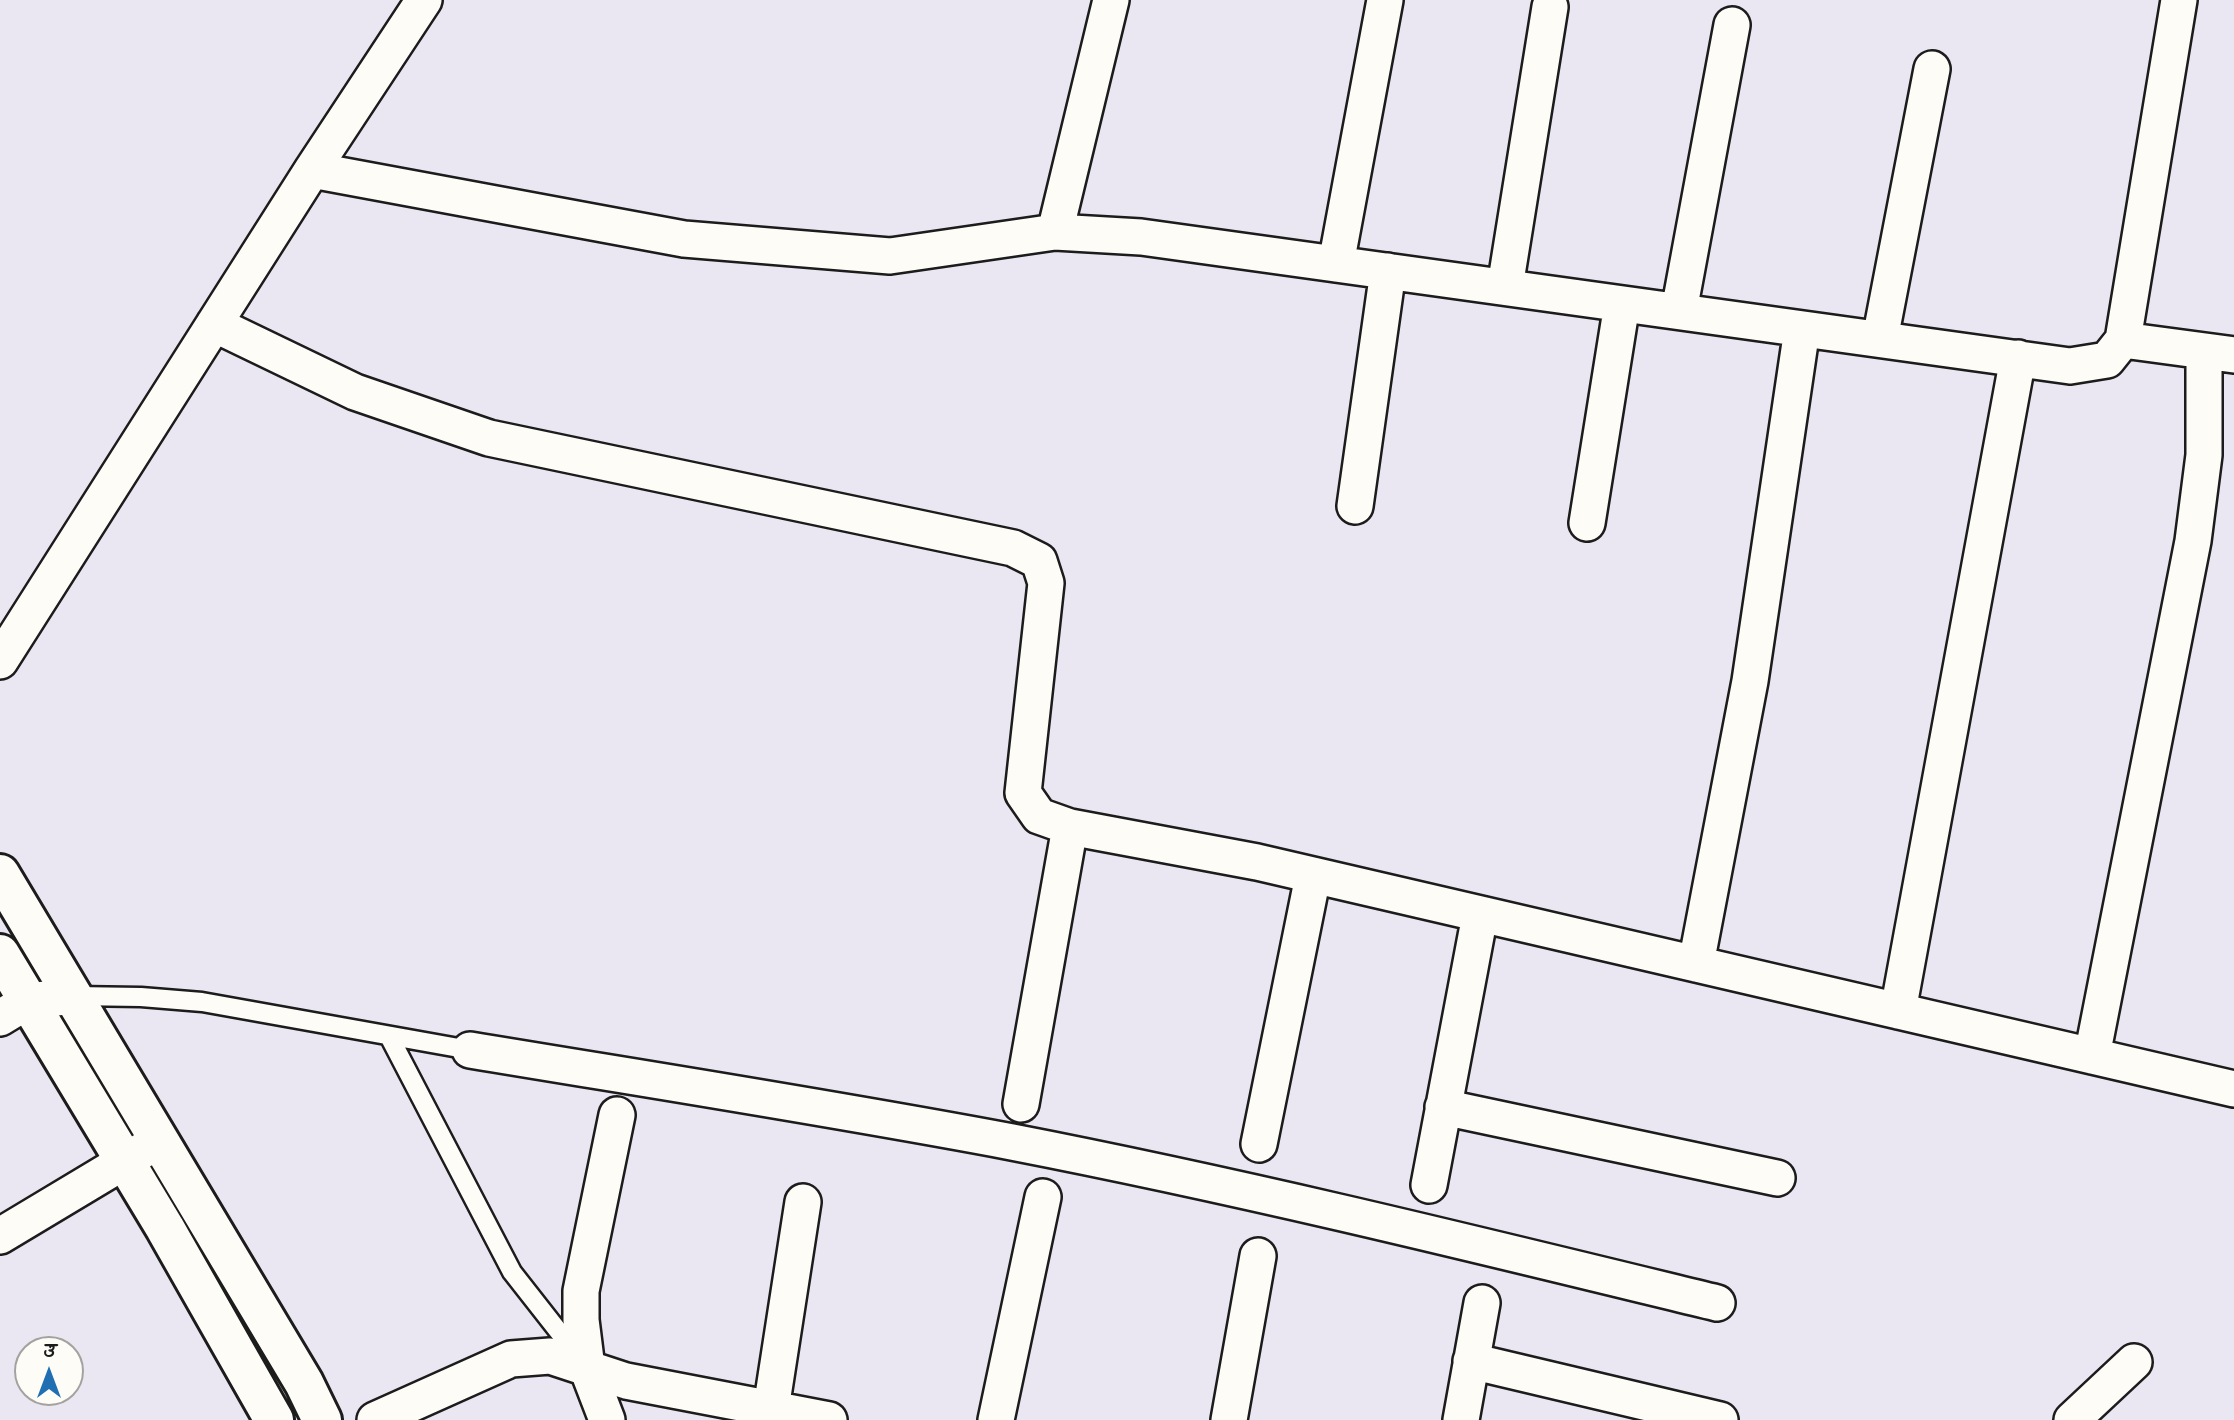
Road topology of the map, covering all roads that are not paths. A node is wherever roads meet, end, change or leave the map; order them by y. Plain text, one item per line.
1 (424, 0) edge
2 (1111, 0) edge
3 (1385, 0) edge
4 (2179, 0) edge
5 (1550, 7) dead end
6 (1732, 25) dead end
7 (1932, 69) dead end
8 (312, 170) junction
9 (1055, 232) junction
10 (1336, 264) junction
11 (1388, 271) junction
12 (1505, 287) junction
13 (1622, 304) junction
14 (1679, 312) junction
15 (214, 324) junction
16 (1802, 329) junction
17 (1880, 339) junction
18 (2123, 340) junction
19 (2219, 353) edge
20 (2018, 358) junction
21 (1355, 506) dead end
22 (1587, 523) dead end
23 (0, 661) edge
24 (1070, 827) junction
25 (0, 874) edge
26 (1313, 876) junction
27 (1480, 915) junction
28 (0, 954) edge
29 (1696, 964) junction
30 (74, 996) junction
31 (14, 1009) edge
32 (1898, 1011) junction
33 (389, 1035) junction
34 (470, 1050) joint
35 (2092, 1056) junction
36 (2234, 1089) edge
37 (1021, 1104) dead end
38 (1443, 1107) junction
39 (617, 1115) dead end
40 (159, 1140) junction
41 (1259, 1144) dead end
42 (125, 1161) junction
43 (1777, 1178) dead end
44 (1429, 1185) dead end
45 (1043, 1197) dead end
46 (803, 1202) dead end
47 (0, 1236) edge
48 (1258, 1256) dead end
49 (1482, 1303) dead end
50 (1717, 1303) dead end
51 (1471, 1361) junction
52 (2134, 1362) dead end
53 (587, 1368) junction
54 (771, 1409) junction
55 (274, 1420) edge
56 (322, 1420) edge
57 (375, 1420) edge
58 (607, 1420) edge
59 (829, 1420) edge
60 (996, 1420) edge
61 (1229, 1420) edge
62 (1461, 1420) edge
63 (1720, 1420) edge
64 (2072, 1420) edge

1 - 8 street
2 - 9 street
3 - 10 street
4 - 18 street
5 - 12 street
6 - 14 street
7 - 17 street
8 - 9 street
8 - 15 street
9 - 10 street
10 - 11 street
11 - 12 street
11 - 21 street
12 - 13 street
13 - 14 street
13 - 22 street
14 - 16 street
15 - 23 street
15 - 24 street
16 - 17 street
16 - 29 street
17 - 20 street
18 - 19 street
18 - 20 street
19 - 35 street
20 - 32 street
24 - 26 street
24 - 37 street
25 - 30 main road
26 - 27 street
26 - 41 street
27 - 29 street
27 - 38 street
28 - 31 main road
29 - 32 street
30 - 31 street
30 - 33 lane
30 - 40 main road
31 - 42 main road
32 - 35 street
33 - 34 lane
33 - 53 lane
34 - 50 street
35 - 36 street
38 - 43 street
38 - 44 street
39 - 53 street
40 - 42 street
40 - 56 main road
42 - 47 street
42 - 55 main road
45 - 60 street
46 - 54 street
48 - 61 street
49 - 51 street
51 - 62 street
51 - 63 street
52 - 64 street
53 - 54 street
53 - 57 street
53 - 58 street
54 - 59 street

